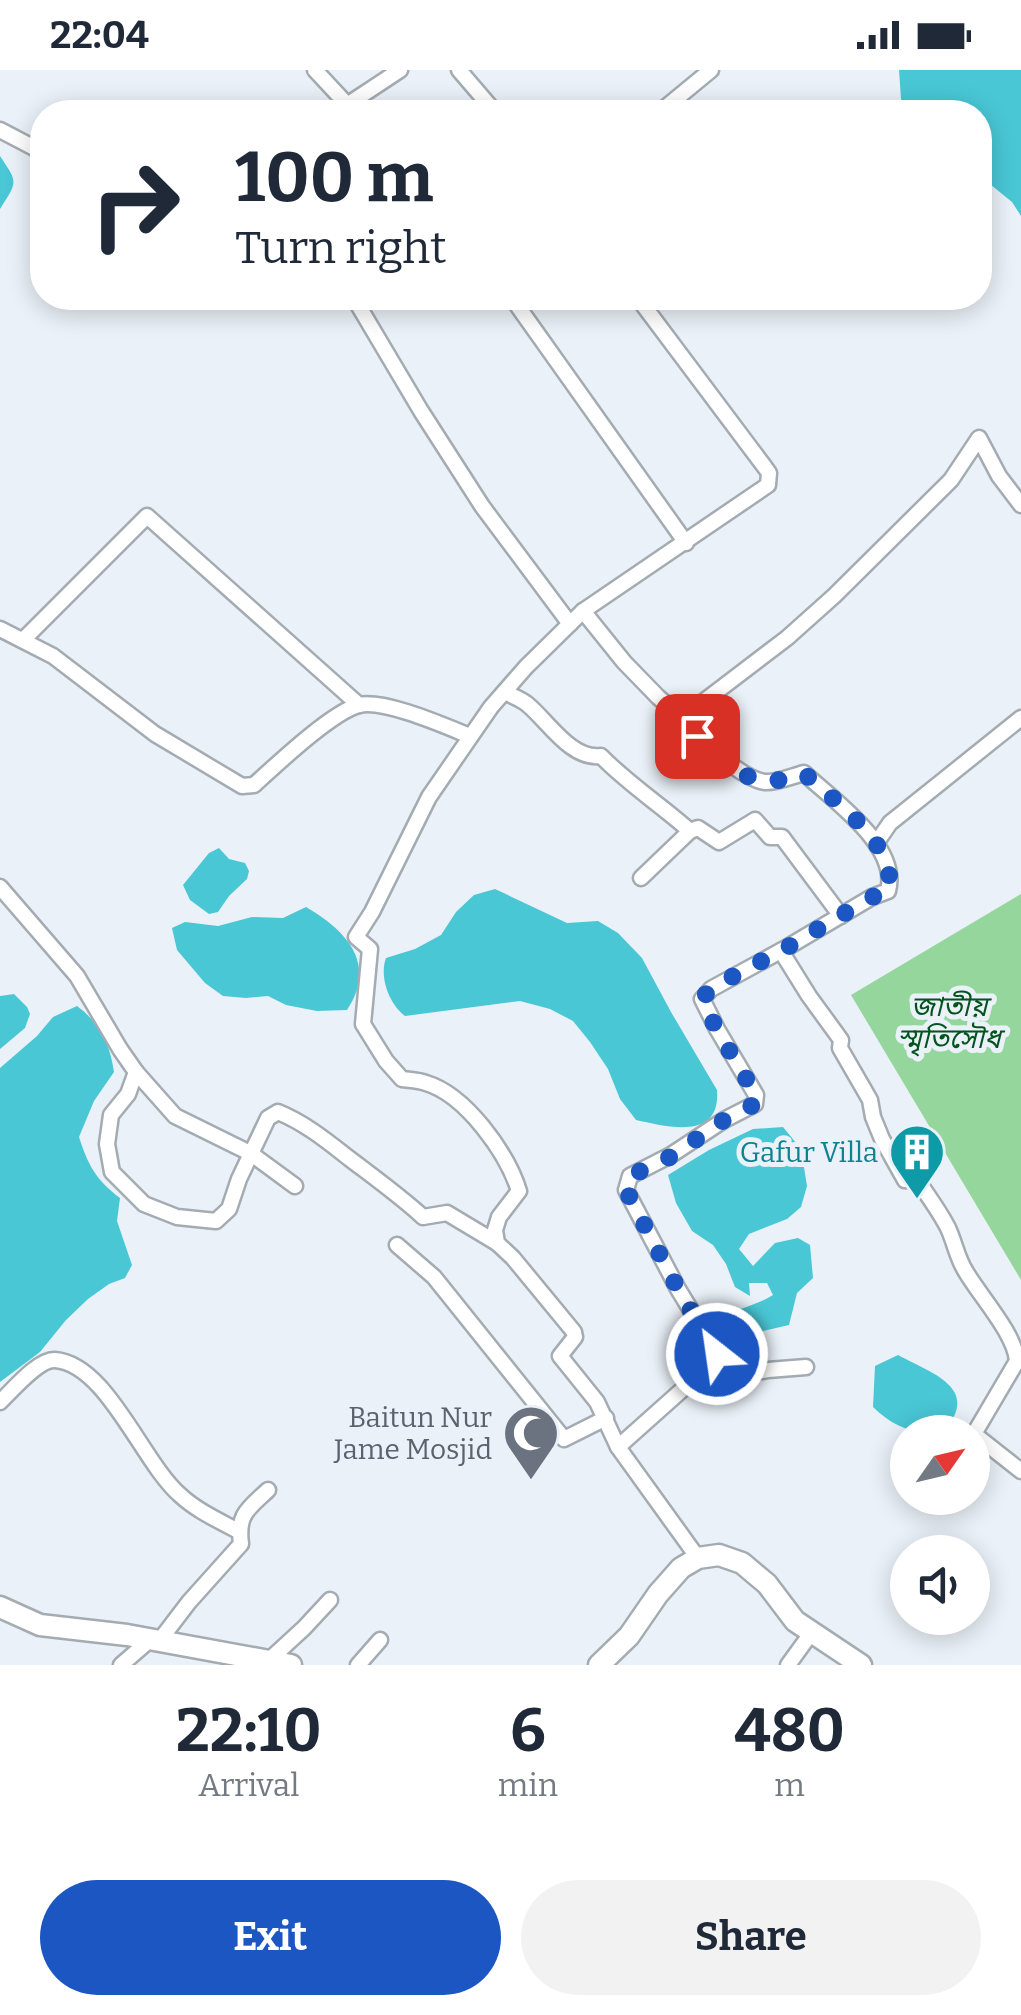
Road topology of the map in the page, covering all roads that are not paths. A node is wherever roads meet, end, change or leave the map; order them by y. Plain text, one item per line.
1 (315, 70) edge
2 (400, 70) edge
3 (460, 70) edge
4 (711, 70) edge
5 (343, 100) edge
6 (362, 100) edge
7 (485, 100) edge
8 (675, 100) edge
9 (0, 130) edge
10 (30, 146) edge
11 (361, 310) edge
12 (522, 310) edge
13 (647, 310) edge
14 (1021, 505) edge
15 (686, 543) junction
16 (583, 611) junction
17 (570, 624) junction
18 (0, 628) edge
19 (23, 640) junction
20 (505, 692) junction
21 (359, 705) junction
22 (682, 718) junction
23 (1021, 718) edge
24 (470, 736) junction
25 (690, 831) junction
26 (878, 842) junction
27 (641, 878) dead end
28 (0, 886) edge
29 (840, 916) junction
30 (781, 950) junction
31 (136, 1072) junction
32 (250, 1152) junction
33 (295, 1186) dead end
34 (498, 1243) junction
35 (397, 1246) dead end
36 (806, 1366) dead end
37 (722, 1378) junction
38 (0, 1402) edge
39 (606, 1418) junction
40 (618, 1447) junction
41 (1021, 1470) edge
42 (268, 1490) dead end
43 (240, 1532) junction
44 (698, 1558) junction
45 (330, 1600) dead end
46 (0, 1607) edge
47 (812, 1632) junction
48 (156, 1640) junction
49 (380, 1640) dead end
50 (275, 1663) edge
51 (121, 1665) edge
52 (358, 1665) edge
53 (599, 1665) edge
54 (788, 1665) edge
55 (861, 1665) edge

1 - 5 street
2 - 6 street
3 - 7 street
4 - 8 street
9 - 10 street
11 - 17 street
12 - 15 street
13 - 15 street
14 - 22 street
15 - 16 street
16 - 17 street
16 - 22 street
17 - 20 street
18 - 19 street
19 - 21 street
19 - 21 street
20 - 24 street
20 - 25 street
21 - 24 street
22 - 26 street
23 - 26 street
24 - 34 street
25 - 27 street
25 - 29 street
26 - 29 street
28 - 31 street
29 - 30 street
30 - 37 street
30 - 41 street
31 - 32 street
31 - 32 street
32 - 33 street
32 - 34 street
34 - 39 street
35 - 39 street
36 - 37 street
37 - 40 street
38 - 43 street
39 - 40 street
40 - 44 street
42 - 43 street
43 - 48 street
44 - 47 street
44 - 53 street
45 - 50 street
46 - 48 street
47 - 54 street
47 - 55 street
48 - 50 street
48 - 51 street
49 - 52 street

